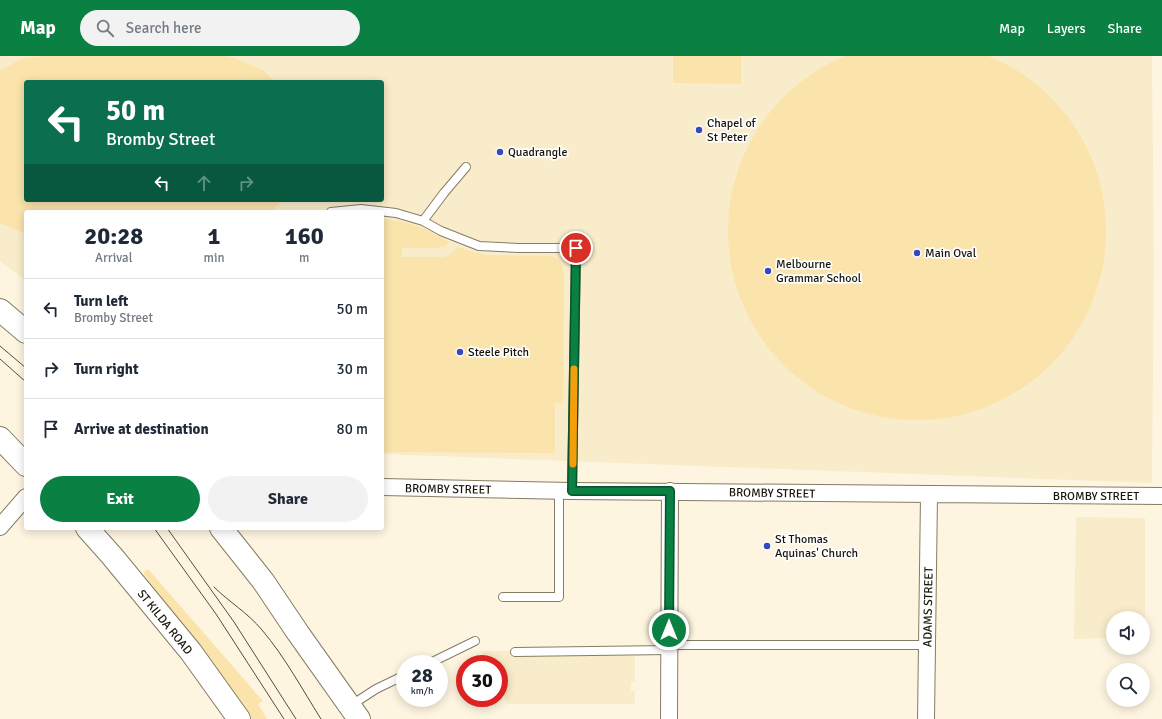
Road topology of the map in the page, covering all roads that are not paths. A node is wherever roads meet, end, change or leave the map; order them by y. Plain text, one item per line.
1 (466, 167) dead end
2 (351, 210) edge
3 (370, 210) edge
4 (384, 212) edge
5 (423, 221) junction
6 (0, 310) edge
7 (24, 330) edge
8 (0, 438) edge
9 (24, 463) edge
10 (384, 487) edge
11 (566, 491) junction
12 (670, 491) junction
13 (929, 495) junction
14 (1162, 496) edge
15 (24, 499) edge
16 (0, 527) edge
17 (89, 530) edge
18 (223, 530) edge
19 (502, 596) dead end
20 (475, 641) dead end
21 (927, 645) junction
22 (669, 648) junction
23 (514, 652) dead end
24 (446, 655) edge
25 (396, 679) edge
26 (354, 713) edge
27 (239, 719) edge
28 (669, 719) edge
29 (926, 719) edge

1 - 5 lane
2 - 3 lane
4 - 5 lane
5 - 11 lane
6 - 7 main road
8 - 9 main road
10 - 11 street, BROMBY STREET
11 - 12 street, BROMBY STREET
11 - 19 lane
12 - 13 street, BROMBY STREET
12 - 22 street
13 - 14 street, BROMBY STREET
13 - 21 street, ADAMS STREET
15 - 16 street
17 - 27 main road, ST KILDA ROAD
18 - 26 main road
20 - 24 lane
21 - 22 lane
21 - 29 street, ADAMS STREET
22 - 23 lane
22 - 28 street
25 - 26 lane

